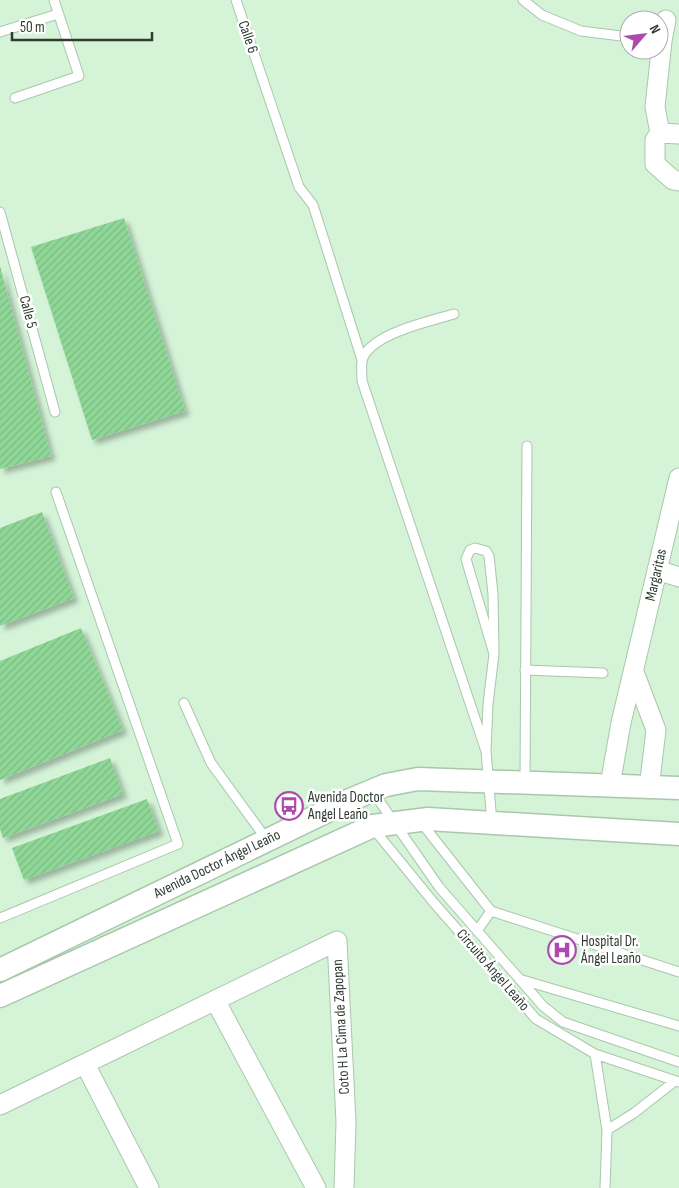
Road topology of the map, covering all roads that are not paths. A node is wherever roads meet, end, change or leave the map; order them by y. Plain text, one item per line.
1 (54, 0) edge
2 (236, 0) edge
3 (523, 0) edge
4 (58, 14) junction
5 (0, 32) edge
6 (619, 36) edge
7 (659, 60) edge
8 (15, 98) dead end
9 (660, 133) junction
10 (679, 134) edge
11 (679, 181) edge
12 (0, 212) edge
13 (454, 314) dead end
14 (362, 360) junction
15 (55, 412) dead end
16 (526, 446) dead end
17 (679, 478) edge
18 (56, 492) dead end
19 (657, 570) junction
20 (679, 577) edge
21 (494, 654) junction
22 (525, 670) junction
23 (634, 672) junction
24 (603, 673) dead end
25 (184, 703) dead end
26 (488, 704) junction
27 (472, 708) junction
28 (486, 751) junction
29 (488, 782) junction
30 (525, 782) junction
31 (610, 785) junction
32 (649, 788) junction
33 (679, 788) edge
34 (372, 790) junction
35 (350, 800) junction
36 (419, 820) junction
37 (492, 823) junction
38 (384, 825) junction
39 (679, 834) edge
40 (267, 840) junction
41 (490, 911) junction
42 (0, 918) edge
43 (477, 931) junction
44 (0, 970) edge
45 (679, 972) edge
46 (519, 979) junction
47 (0, 996) edge
48 (215, 1000) junction
49 (679, 1026) edge
50 (595, 1054) junction
51 (679, 1062) edge
52 (85, 1064) junction
53 (677, 1082) edge
54 (0, 1105) edge
55 (607, 1130) junction
56 (149, 1188) edge
57 (316, 1188) edge
58 (344, 1188) edge
59 (605, 1188) edge

1 - 4 lane
2 - 14 lane, Calle 6
3 - 6 lane
4 - 5 lane
4 - 8 lane
7 - 9 street
9 - 10 street
9 - 11 street
12 - 15 lane, Calle 5
13 - 14 lane
14 - 27 lane, Calle 6
16 - 22 lane
17 - 19 street, Margaritas
18 - 42 lane
19 - 20 street
19 - 23 street, Margaritas
21 - 21 lane
21 - 26 lane
22 - 24 lane
22 - 30 lane
23 - 31 street, Margaritas
23 - 32 street
25 - 40 lane
26 - 27 lane
26 - 28 lane
27 - 28 lane, Calle 6
28 - 29 lane
29 - 30 street, Avenida Doctor Ángel Leaño
29 - 34 street, Avenida Doctor Ángel Leaño
29 - 37 lane
30 - 31 street, Avenida Doctor Ángel Leaño
31 - 32 street, Avenida Doctor Ángel Leaño
32 - 33 street, Avenida Doctor Ángel Leaño
34 - 35 street, Avenida Doctor Ángel Leaño
34 - 38 lane
35 - 38 lane, Circuito Ángel Leaño
35 - 40 street, Avenida Doctor Ángel Leaño
36 - 37 street, Avenida Doctor Ángel Leaño
36 - 38 street, Avenida Doctor Ángel Leaño
36 - 41 lane
37 - 39 street, Avenida Doctor Ángel Leaño
38 - 43 lane
38 - 47 street, Avenida Doctor Ángel Leaño
38 - 50 lane, Circuito Ángel Leaño
40 - 44 street, Avenida Doctor Ángel Leaño
41 - 43 lane
41 - 45 lane
43 - 46 lane
46 - 49 lane
46 - 51 lane
48 - 52 street, Coto H La Cima de Zapopan
48 - 57 street
48 - 58 street, Coto H La Cima de Zapopan
50 - 53 lane, Circuito Ángel Leaño
50 - 55 lane
52 - 54 street, Coto H La Cima de Zapopan
52 - 56 street
53 - 55 lane
55 - 59 lane

